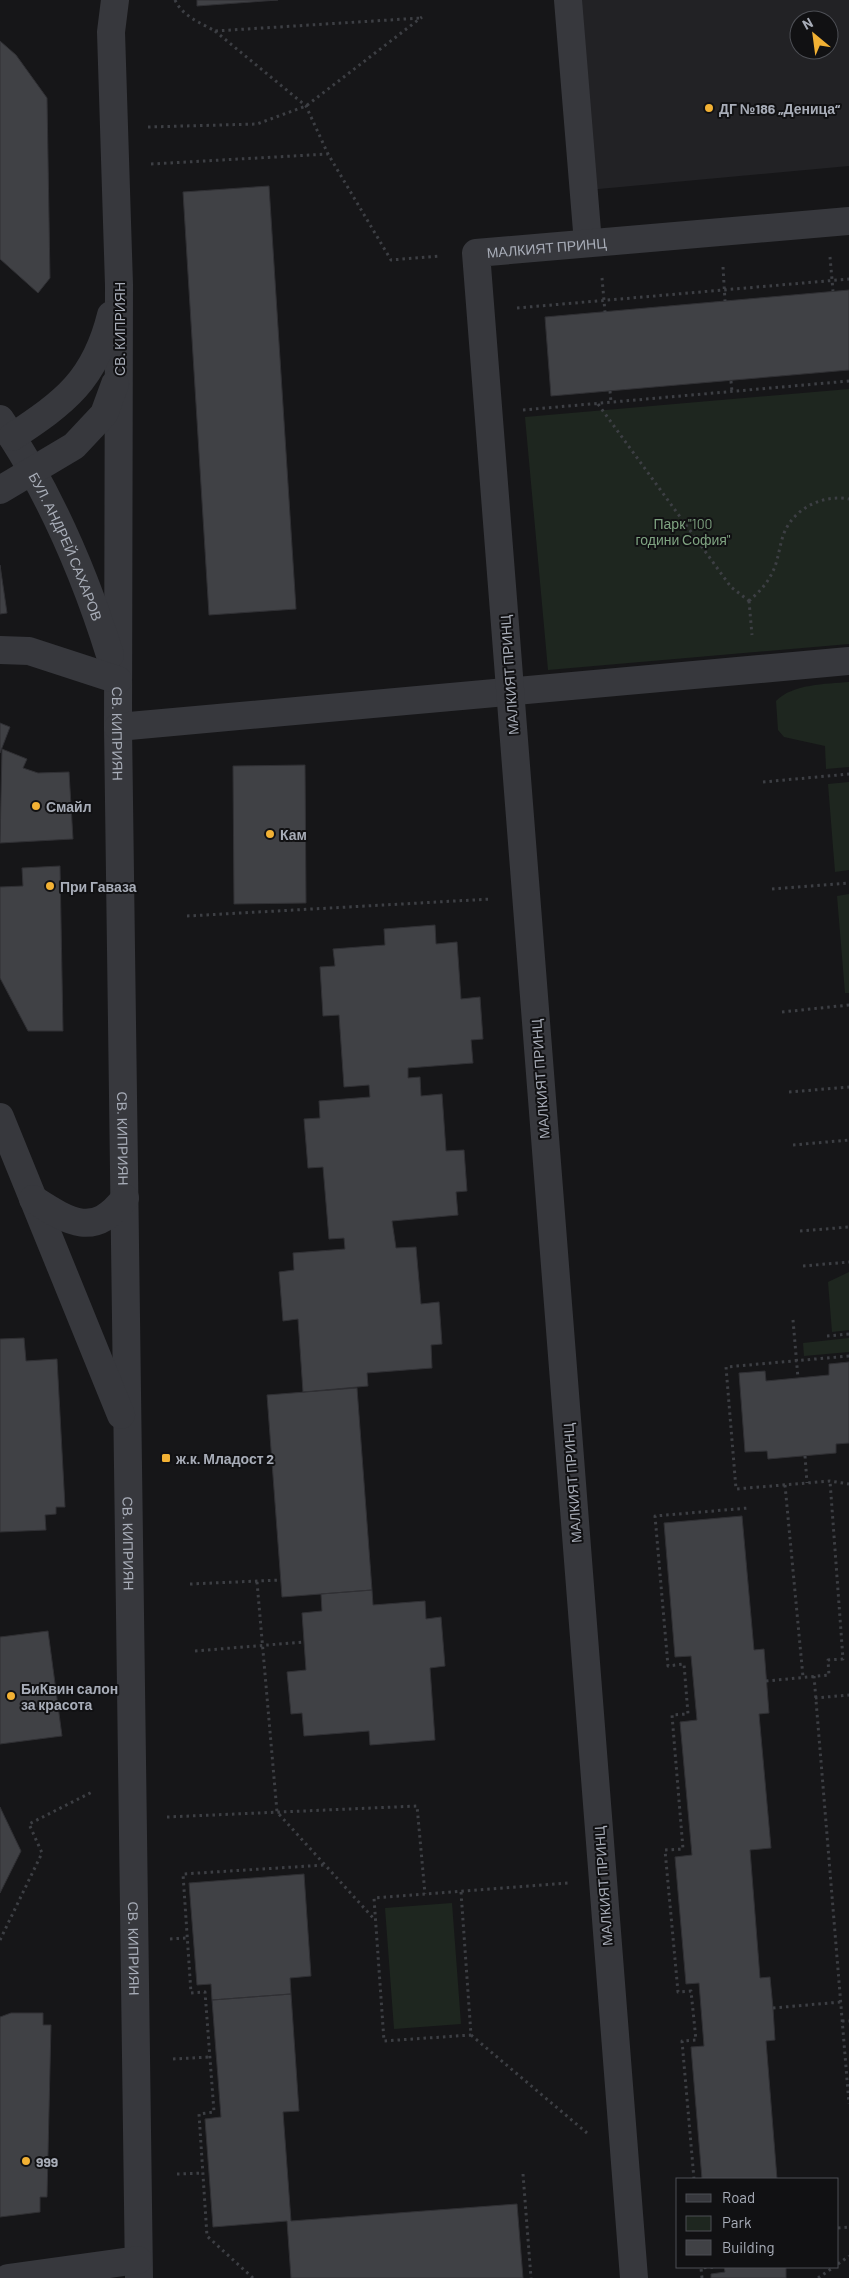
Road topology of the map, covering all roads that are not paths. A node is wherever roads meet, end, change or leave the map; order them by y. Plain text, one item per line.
1 (115, 0) edge
2 (568, 0) edge
3 (849, 220) edge
4 (588, 243) junction
5 (119, 285) junction
6 (119, 372) junction
7 (6, 428) edge
8 (31, 472) junction
9 (0, 490) edge
10 (0, 650) edge
11 (849, 661) edge
12 (118, 680) junction
13 (510, 692) junction
14 (118, 727) junction
15 (0, 1117) edge
16 (125, 1198) junction
17 (33, 1199) junction
18 (127, 1431) junction
19 (138, 2269) edge
20 (8, 2278) edge
21 (634, 2278) edge

1 - 5 street, СВ. КИПРИЯН
2 - 4 street
3 - 4 street, МАЛКИЯТ ПРИНЦ
4 - 13 street, МАЛКИЯТ ПРИНЦ
5 - 6 street, СВ. КИПРИЯН
5 - 7 street
6 - 8 street
6 - 12 street, СВ. КИПРИЯН
7 - 8 street, БУЛ. АНДРЕЙ САХАРОВ
8 - 9 street
8 - 12 street, БУЛ. АНДРЕЙ САХАРОВ
10 - 12 street
11 - 13 street
12 - 14 street, СВ. КИПРИЯН
13 - 14 street
13 - 21 street, МАЛКИЯТ ПРИНЦ
14 - 16 street, СВ. КИПРИЯН
15 - 17 street
16 - 17 street
16 - 18 street, СВ. КИПРИЯН
17 - 18 street
18 - 19 street, СВ. КИПРИЯН
19 - 20 street

